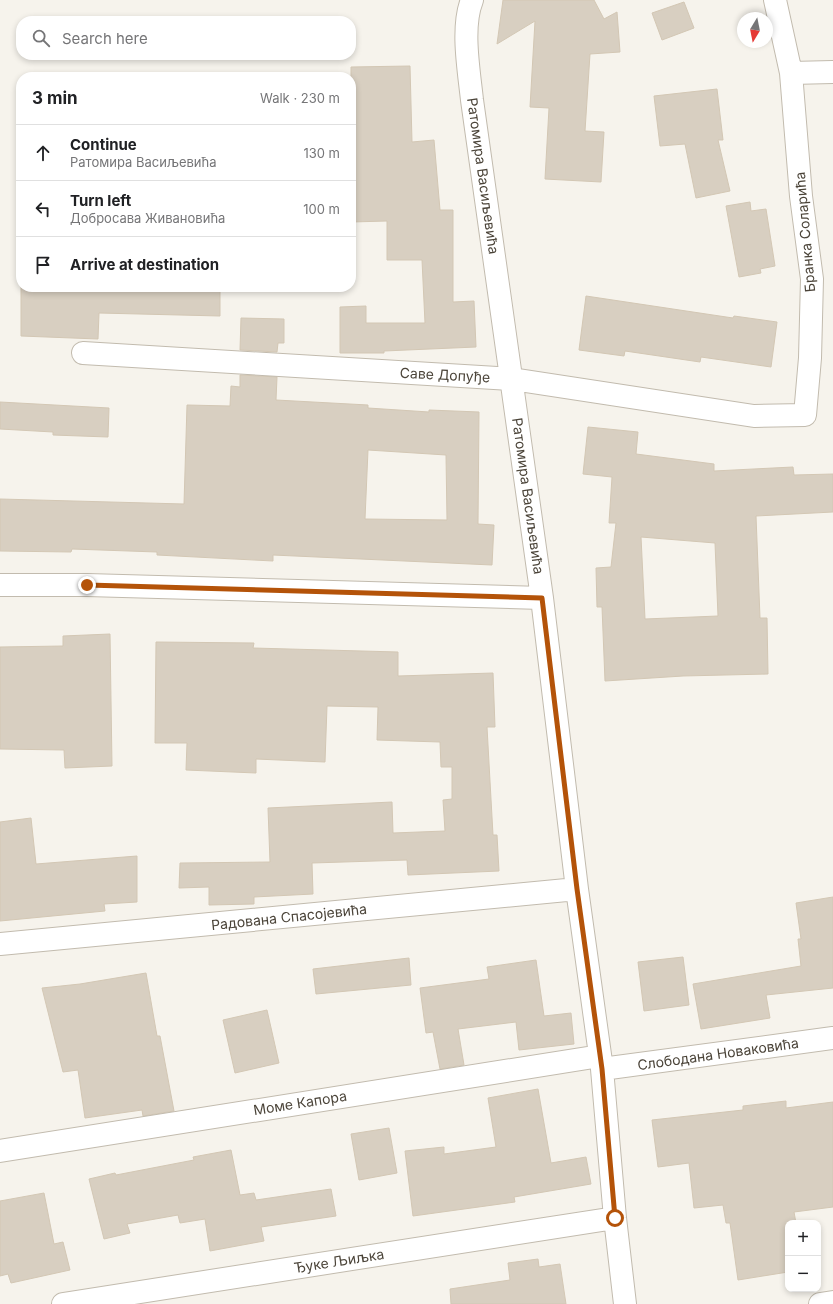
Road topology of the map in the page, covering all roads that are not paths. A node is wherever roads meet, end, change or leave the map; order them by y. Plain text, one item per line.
1 (472, 0) edge
2 (775, 0) edge
3 (833, 72) edge
4 (791, 73) junction
5 (83, 353) dead end
6 (512, 379) junction
7 (805, 415) joint
8 (0, 585) edge
9 (542, 598) junction
10 (577, 889) junction
11 (0, 944) edge
12 (833, 1038) edge
13 (601, 1062) junction
14 (0, 1151) edge
15 (615, 1218) junction
16 (833, 1302) edge
17 (63, 1304) edge
18 (625, 1304) edge
19 (820, 1304) edge

1 - 6 street, Ратомира Васиљевића
2 - 4 street, Бранка Соларића
3 - 4 street
4 - 7 street, Бранка Соларића
5 - 6 street, Саве Допуђе
6 - 7 street, Саве Допуђе
6 - 9 street, Ратомира Васиљевића
8 - 9 street
9 - 10 street, Ратомира Васиљевића
10 - 11 street, Радована Спасојевића
10 - 13 street, Ратомира Васиљевића
12 - 13 street, Слободана Новаковића
13 - 14 street, Моме Капора
13 - 15 street, Ратомира Васиљевића
15 - 17 street, Ђуке Љиљка
15 - 18 street, Ратомира Васиљевића
16 - 19 street

